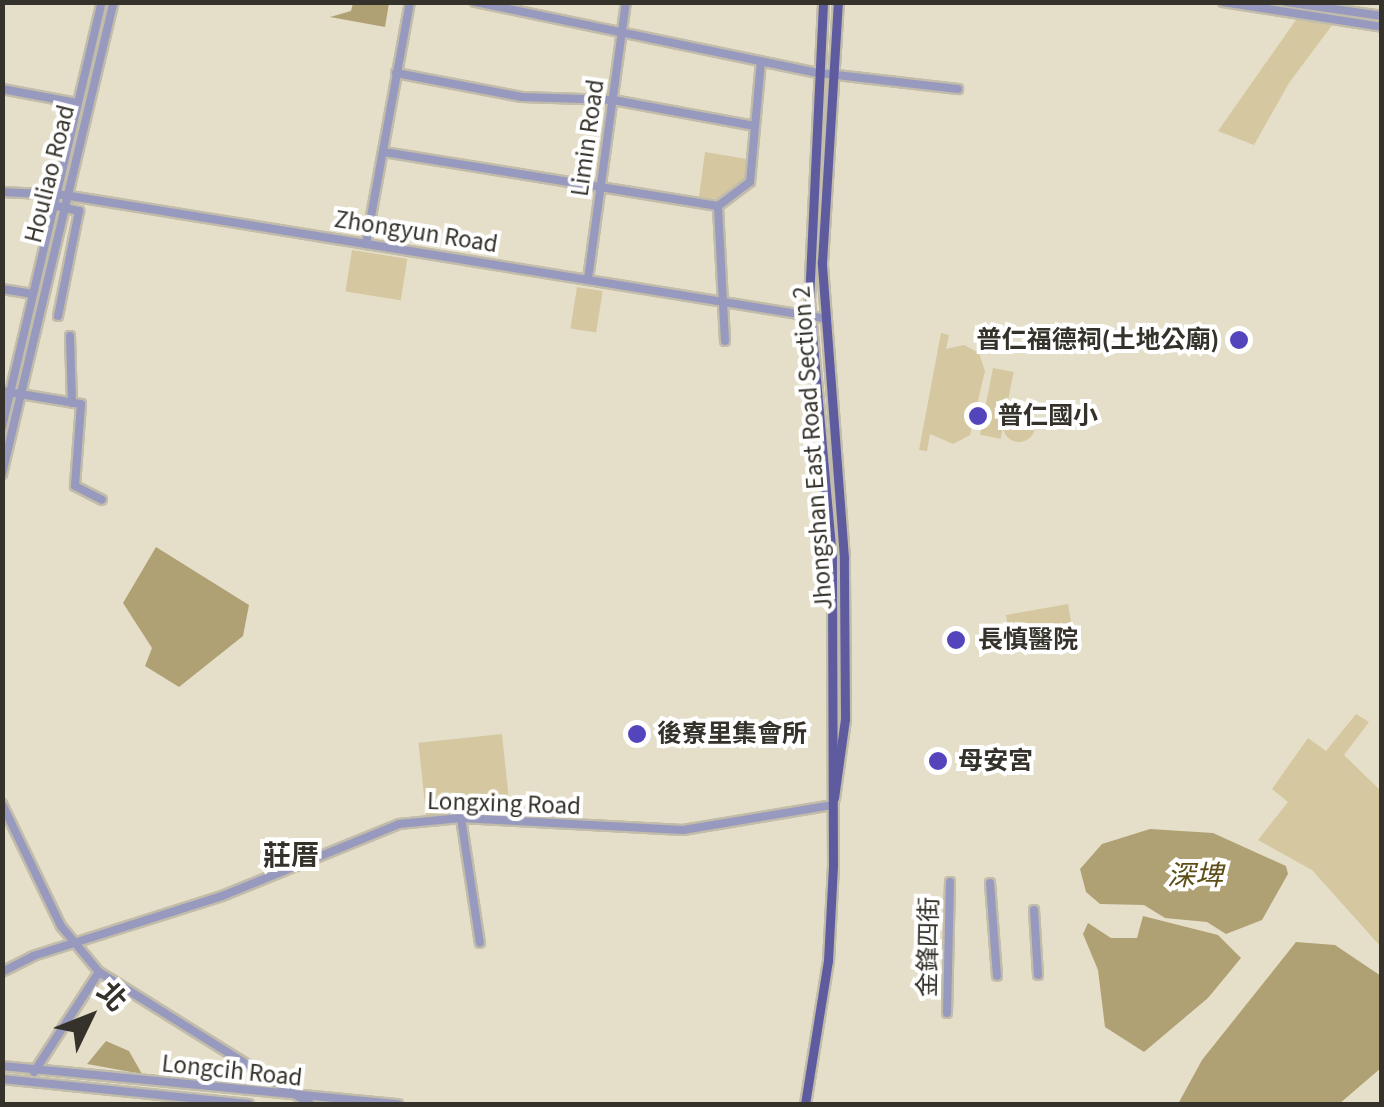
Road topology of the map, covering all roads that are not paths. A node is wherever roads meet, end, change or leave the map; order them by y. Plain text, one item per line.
1 (102, 2) edge
2 (114, 2) edge
3 (410, 2) edge
4 (475, 2) edge
5 (626, 2) edge
6 (823, 2) edge
7 (838, 2) edge
8 (1223, 2) edge
9 (1286, 2) edge
10 (1382, 16) edge
11 (1382, 27) edge
12 (622, 32) junction
13 (761, 61) junction
14 (396, 73) junction
15 (820, 73) junction
16 (834, 74) junction
17 (2, 89) edge
18 (958, 89) dead end
19 (613, 100) junction
20 (76, 103) junction
21 (755, 126) junction
22 (384, 152) junction
23 (601, 187) junction
24 (2, 192) edge
25 (59, 194) junction
26 (56, 206) junction
27 (718, 206) junction
28 (366, 244) junction
29 (588, 279) junction
30 (2, 288) edge
31 (32, 294) junction
32 (722, 301) junction
33 (58, 316) dead end
34 (810, 316) junction
35 (823, 318) junction
36 (70, 336) dead end
37 (725, 341) dead end
38 (11, 393) edge
39 (72, 403) junction
40 (2, 427) edge
41 (2, 474) edge
42 (102, 500) dead end
43 (2, 804) edge
44 (832, 806) junction
45 (461, 818) junction
46 (950, 882) dead end
47 (990, 883) dead end
48 (1034, 910) dead end
49 (74, 943) junction
50 (480, 943) dead end
51 (2, 972) edge
52 (99, 972) junction
53 (1038, 975) dead end
54 (997, 976) dead end
55 (948, 1013) dead end
56 (2, 1066) edge
57 (34, 1072) junction
58 (2, 1079) edge
59 (301, 1098) junction
60 (249, 1104) edge
61 (310, 1104) edge
62 (398, 1104) edge
63 (805, 1104) edge

1 - 20 street, Houliao Road
2 - 25 street, Houliao Road
3 - 14 street
4 - 12 street
5 - 12 street, Limin Road
6 - 15 main road, Jhongshan East Road Section 2
7 - 16 main road, Jhongshan East Road Section 2
8 - 11 street
9 - 10 street
12 - 13 street
12 - 19 street, Limin Road
13 - 15 street
13 - 21 street
14 - 19 street
14 - 22 street
15 - 16 street
15 - 34 main road, Jhongshan East Road Section 2
16 - 18 street
16 - 35 main road, Jhongshan East Road Section 2
17 - 20 street
19 - 21 street
19 - 23 street, Limin Road
20 - 25 street, Houliao Road
21 - 27 street
22 - 23 street
22 - 28 street
23 - 27 street
23 - 29 street, Limin Road
24 - 25 street, Zhongyun Road
25 - 26 street, Houliao Road
25 - 28 street, Zhongyun Road
26 - 31 street, Houliao Road
26 - 33 street
26 - 38 street, Houliao Road
27 - 32 street
28 - 29 street, Zhongyun Road
29 - 32 street, Zhongyun Road
30 - 31 street
31 - 38 street, Houliao Road
32 - 34 street, Zhongyun Road
32 - 37 street
34 - 35 street, Zhongyun Road
34 - 44 main road, Jhongshan East Road Section 2
35 - 44 main road, Jhongshan East Road Section 2
36 - 39 street
38 - 39 street
38 - 40 street, Houliao Road
38 - 41 street, Houliao Road
39 - 42 street
43 - 49 street
44 - 45 street, Longxing Road
44 - 63 main road
45 - 49 street, Longxing Road
45 - 50 street
46 - 55 street, 金鋒四街
47 - 54 street
48 - 53 street
49 - 51 street
49 - 52 street
52 - 57 street
52 - 59 street
56 - 57 street, Longcih Road
57 - 59 street, Longcih Road
58 - 60 street, Longcih Road
59 - 61 street
59 - 62 street, Longcih Road

